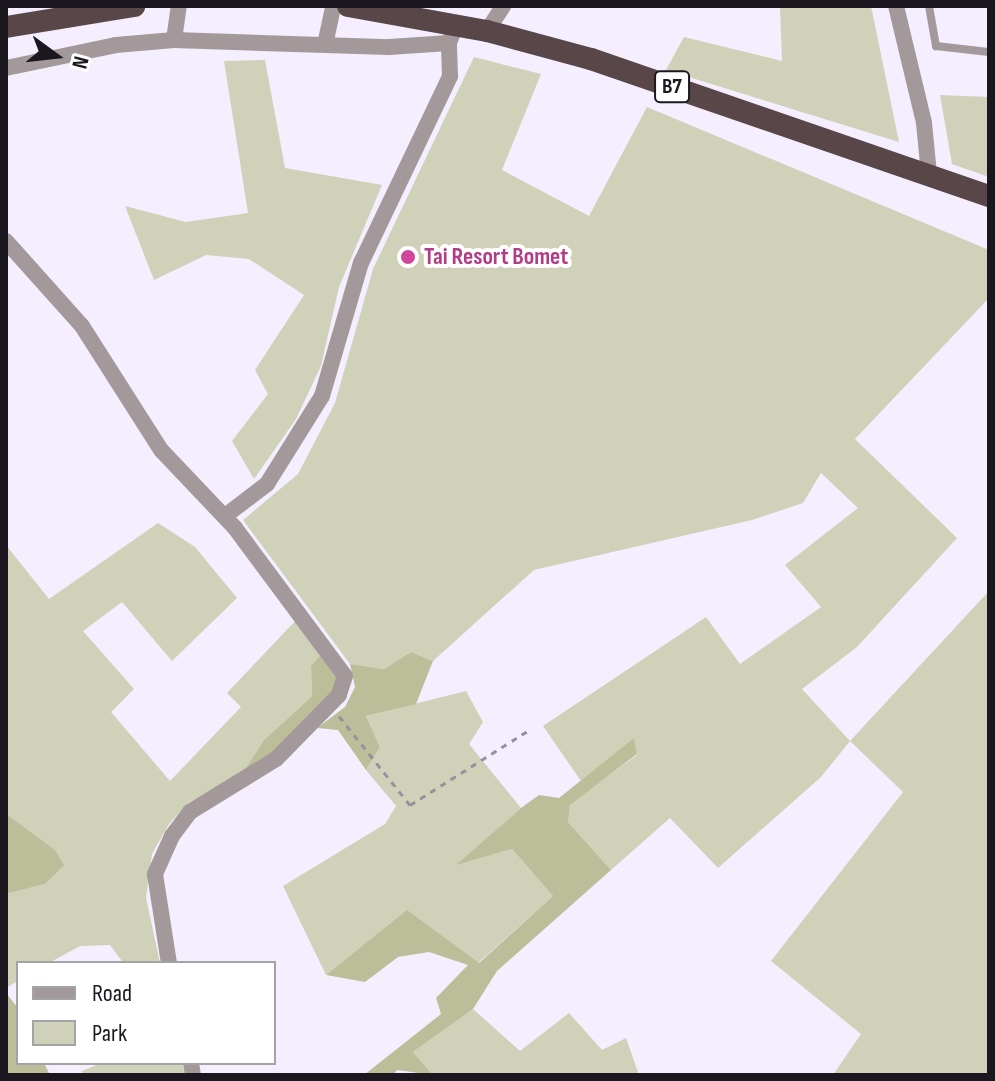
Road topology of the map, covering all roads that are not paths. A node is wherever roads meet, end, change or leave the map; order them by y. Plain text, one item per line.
1 (134, 6) edge
2 (179, 6) edge
3 (333, 6) edge
4 (348, 6) edge
5 (503, 6) edge
6 (896, 6) edge
7 (929, 6) edge
8 (6, 27) edge
9 (487, 31) junction
10 (453, 34) junction
11 (174, 40) junction
12 (325, 45) junction
13 (989, 52) edge
14 (6, 68) edge
15 (929, 174) junction
16 (989, 196) edge
17 (6, 241) edge
18 (225, 516) junction
19 (169, 961) edge

1 - 8 highway
2 - 11 street
3 - 12 street
4 - 10 highway, B7
5 - 9 street
6 - 15 street
7 - 13 lane
9 - 10 highway, B7
9 - 15 highway, B7
10 - 12 street
10 - 18 street
11 - 12 street
11 - 14 street
15 - 16 highway, B7
17 - 18 street
18 - 19 street

